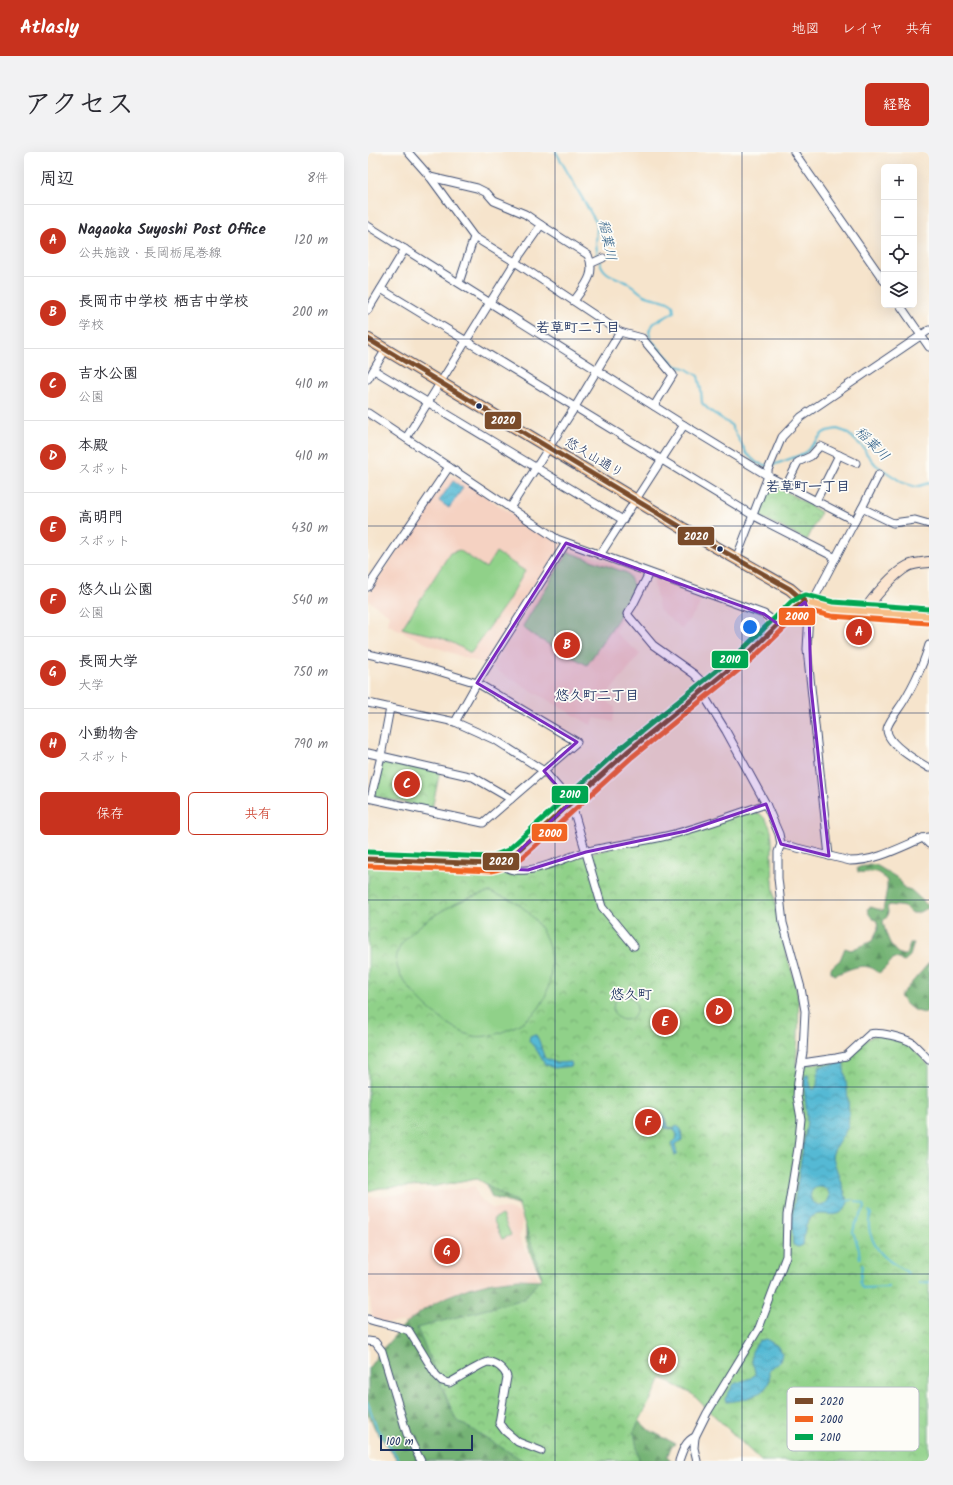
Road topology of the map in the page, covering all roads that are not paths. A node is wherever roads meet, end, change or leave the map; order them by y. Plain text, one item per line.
1 (408, 152) edge
2 (794, 152) edge
3 (430, 177) junction
4 (541, 225) junction
5 (369, 229) edge
6 (474, 236) junction
7 (405, 248) junction
8 (603, 258) dead end
9 (516, 262) junction
10 (592, 263) junction
11 (881, 278) edge
12 (459, 282) junction
13 (381, 289) junction
14 (574, 301) junction
15 (490, 302) junction
16 (902, 308) edge
17 (368, 310) edge
18 (929, 330) edge
19 (620, 332) junction
20 (921, 335) junction
21 (368, 339) edge
22 (467, 341) junction
23 (929, 347) edge
24 (386, 349) junction
25 (374, 370) junction
26 (597, 370) junction
27 (368, 379) edge
28 (440, 382) junction
29 (428, 403) junction
30 (654, 406) junction
31 (575, 407) junction
32 (368, 413) edge
33 (684, 425) junction
34 (406, 438) junction
35 (548, 447) junction
36 (839, 455) junction
37 (662, 459) junction
38 (856, 463) dead end
39 (449, 467) junction
40 (535, 468) junction
41 (768, 473) junction
42 (880, 474) dead end
43 (786, 486) junction
44 (636, 500) junction
45 (816, 501) junction
46 (510, 508) junction
47 (862, 508) junction
48 (754, 516) junction
49 (623, 520) junction
50 (855, 521) junction
51 (929, 524) edge
52 (566, 543) junction
53 (600, 555) junction
54 (836, 558) junction
55 (736, 559) junction
56 (929, 562) edge
57 (649, 572) junction
58 (368, 587) edge
59 (805, 602) junction
60 (864, 612) junction
61 (929, 616) edge
62 (778, 624) junction
63 (929, 645) edge
64 (368, 654) edge
65 (477, 683) junction
66 (704, 689) junction
67 (368, 703) edge
68 (390, 708) junction
69 (455, 722) junction
70 (368, 752) edge
71 (381, 756) junction
72 (929, 768) edge
73 (544, 771) junction
74 (369, 798) edge
75 (511, 799) junction
76 (571, 802) junction
77 (766, 804) junction
78 (926, 837) edge
79 (781, 844) junction
80 (929, 844) edge
81 (586, 852) junction
82 (829, 856) junction
83 (368, 859) edge
84 (498, 863) junction
85 (634, 946) dead end
86 (929, 1060) edge
87 (802, 1063) junction
88 (368, 1319) edge
89 (368, 1340) edge
90 (695, 1437) junction
91 (541, 1451) dead end
92 (421, 1461) edge
93 (679, 1461) edge
94 (697, 1461) edge

1 - 3 street
2 - 11 street
3 - 4 street
3 - 6 street
4 - 9 street
4 - 10 street
5 - 7 street
6 - 9 street
6 - 12 street
7 - 12 street
7 - 13 street
8 - 10 street
9 - 14 street
9 - 15 street
10 - 14 street
12 - 15 street
13 - 17 street
13 - 22 street
14 - 19 street
15 - 22 street
15 - 26 street
16 - 20 street
18 - 20 street
19 - 26 street
19 - 30 street
20 - 23 street
20 - 41 street
21 - 24 main road, 悠久山通り
22 - 28 street
22 - 31 street
24 - 25 street
24 - 28 main road, 悠久山通り
25 - 27 street
25 - 29 street
26 - 30 street
26 - 31 street
28 - 29 street
28 - 35 main road, 悠久山通り
29 - 34 street
29 - 40 street
30 - 33 street
31 - 35 street
31 - 37 street
32 - 34 street
33 - 37 street
33 - 41 street
34 - 39 street
35 - 40 street
35 - 44 main road, 悠久山通り
36 - 38 street
36 - 43 street
36 - 45 street
37 - 44 street
37 - 48 street
39 - 46 street
39 - 58 street
40 - 46 street
40 - 49 street
41 - 43 street
41 - 48 street
42 - 47 street
43 - 45 street
44 - 49 street
44 - 55 main road, 悠久山通り
45 - 50 street
46 - 52 street
47 - 50 street
47 - 51 street
48 - 54 street
48 - 55 street
49 - 53 street
50 - 54 street
52 - 53 street
52 - 65 street
53 - 57 street
54 - 59 street
55 - 59 main road, 悠久山通り
56 - 60 main road
57 - 62 street
57 - 66 street
59 - 60 main road
59 - 62 main road
59 - 82 street
60 - 61 main road
62 - 66 main road
63 - 72 street
64 - 65 street
65 - 69 street
65 - 73 street
66 - 76 main road
66 - 77 street
67 - 68 street
68 - 69 street
68 - 71 street
69 - 73 street
70 - 71 street
71 - 74 street
71 - 75 street
73 - 75 street
73 - 76 street
74 - 75 street
76 - 81 street
76 - 84 main road
77 - 79 street
77 - 81 street
78 - 80 street
78 - 82 street
79 - 82 street
79 - 87 street
81 - 84 street
81 - 85 street
83 - 84 main road
86 - 87 street
87 - 90 street
88 - 91 street
89 - 92 street
90 - 93 street
90 - 94 street

